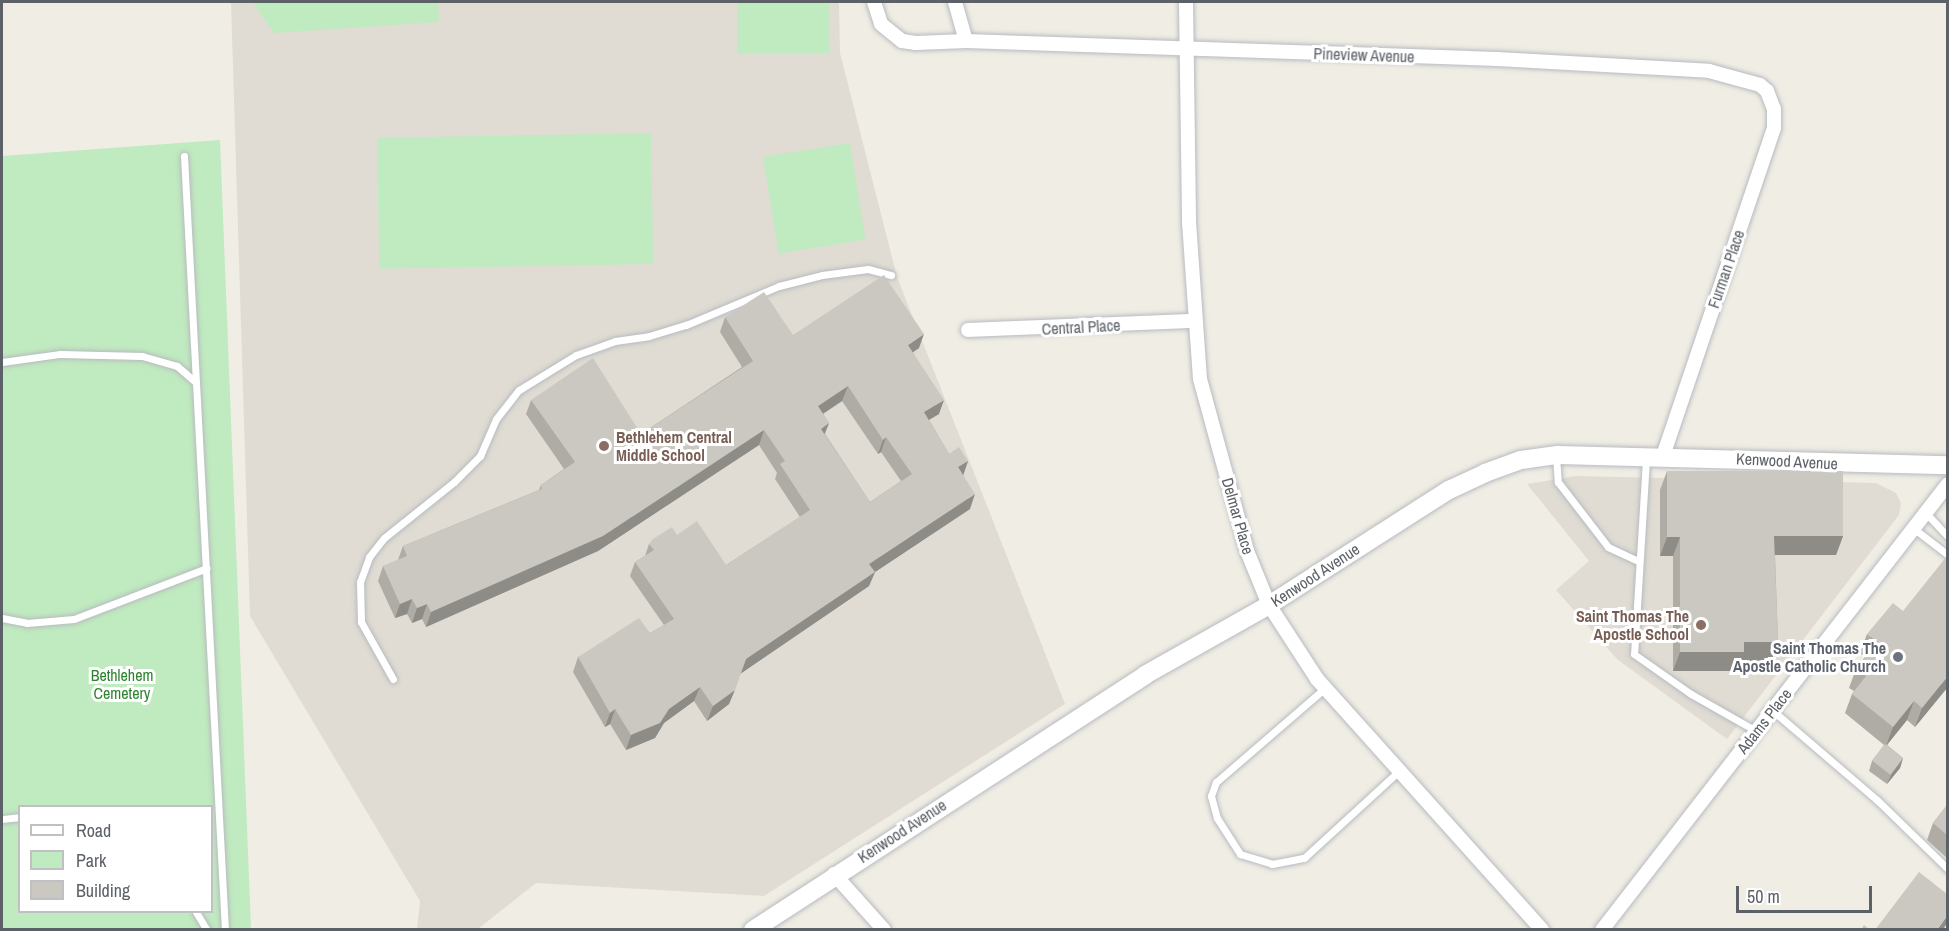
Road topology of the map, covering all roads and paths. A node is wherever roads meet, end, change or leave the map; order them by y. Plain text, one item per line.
1 (874, 2) edge
2 (955, 2) edge
3 (1186, 2) edge
4 (966, 41) junction
5 (1188, 49) junction
6 (1760, 85) joint
7 (184, 156) dead end
8 (891, 275) dead end
9 (1195, 321) junction
10 (968, 330) dead end
11 (2, 362) edge
12 (194, 381) junction
13 (1556, 455) junction
14 (1655, 455) junction
15 (1947, 465) edge
16 (1947, 484) edge
17 (1926, 512) junction
18 (1913, 528) junction
19 (1947, 537) edge
20 (1947, 555) edge
21 (1638, 561) junction
22 (207, 568) junction
23 (1269, 605) junction
24 (2, 618) edge
25 (393, 679) dead end
26 (1325, 688) junction
27 (1772, 710) junction
28 (1756, 731) junction
29 (1400, 770) junction
30 (18, 817) edge
31 (2, 819) edge
32 (1947, 869) edge
33 (834, 874) junction
34 (197, 913) edge
35 (207, 930) edge
36 (225, 930) edge
37 (753, 930) edge
38 (884, 930) edge
39 (1542, 930) edge
40 (1602, 930) edge

1 - 4 street, Pineview Avenue
2 - 4 street
3 - 5 street, Delmar Place
4 - 5 street, Pineview Avenue
5 - 6 street, Pineview Avenue
5 - 9 street, Delmar Place
6 - 14 street, Furman Place
7 - 12 lane
8 - 25 lane
9 - 10 street, Central Place
9 - 23 street, Delmar Place
11 - 12 lane
12 - 22 lane
13 - 14 street, Kenwood Avenue
13 - 21 lane
13 - 23 street, Kenwood Avenue
14 - 15 street, Kenwood Avenue
14 - 21 lane
16 - 17 street, Adams Place
17 - 18 street, Adams Place
17 - 19 lane
18 - 20 lane
18 - 27 street, Adams Place
21 - 28 lane
22 - 24 lane
22 - 36 lane
23 - 26 street, Delmar Place
23 - 33 street, Kenwood Avenue
26 - 29 street, Delmar Place
26 - 29 lane
27 - 28 street, Adams Place
27 - 32 lane
28 - 40 street, Adams Place
29 - 39 street, Delmar Place
30 - 31 lane
33 - 37 street, Kenwood Avenue
33 - 38 street
34 - 35 lane

